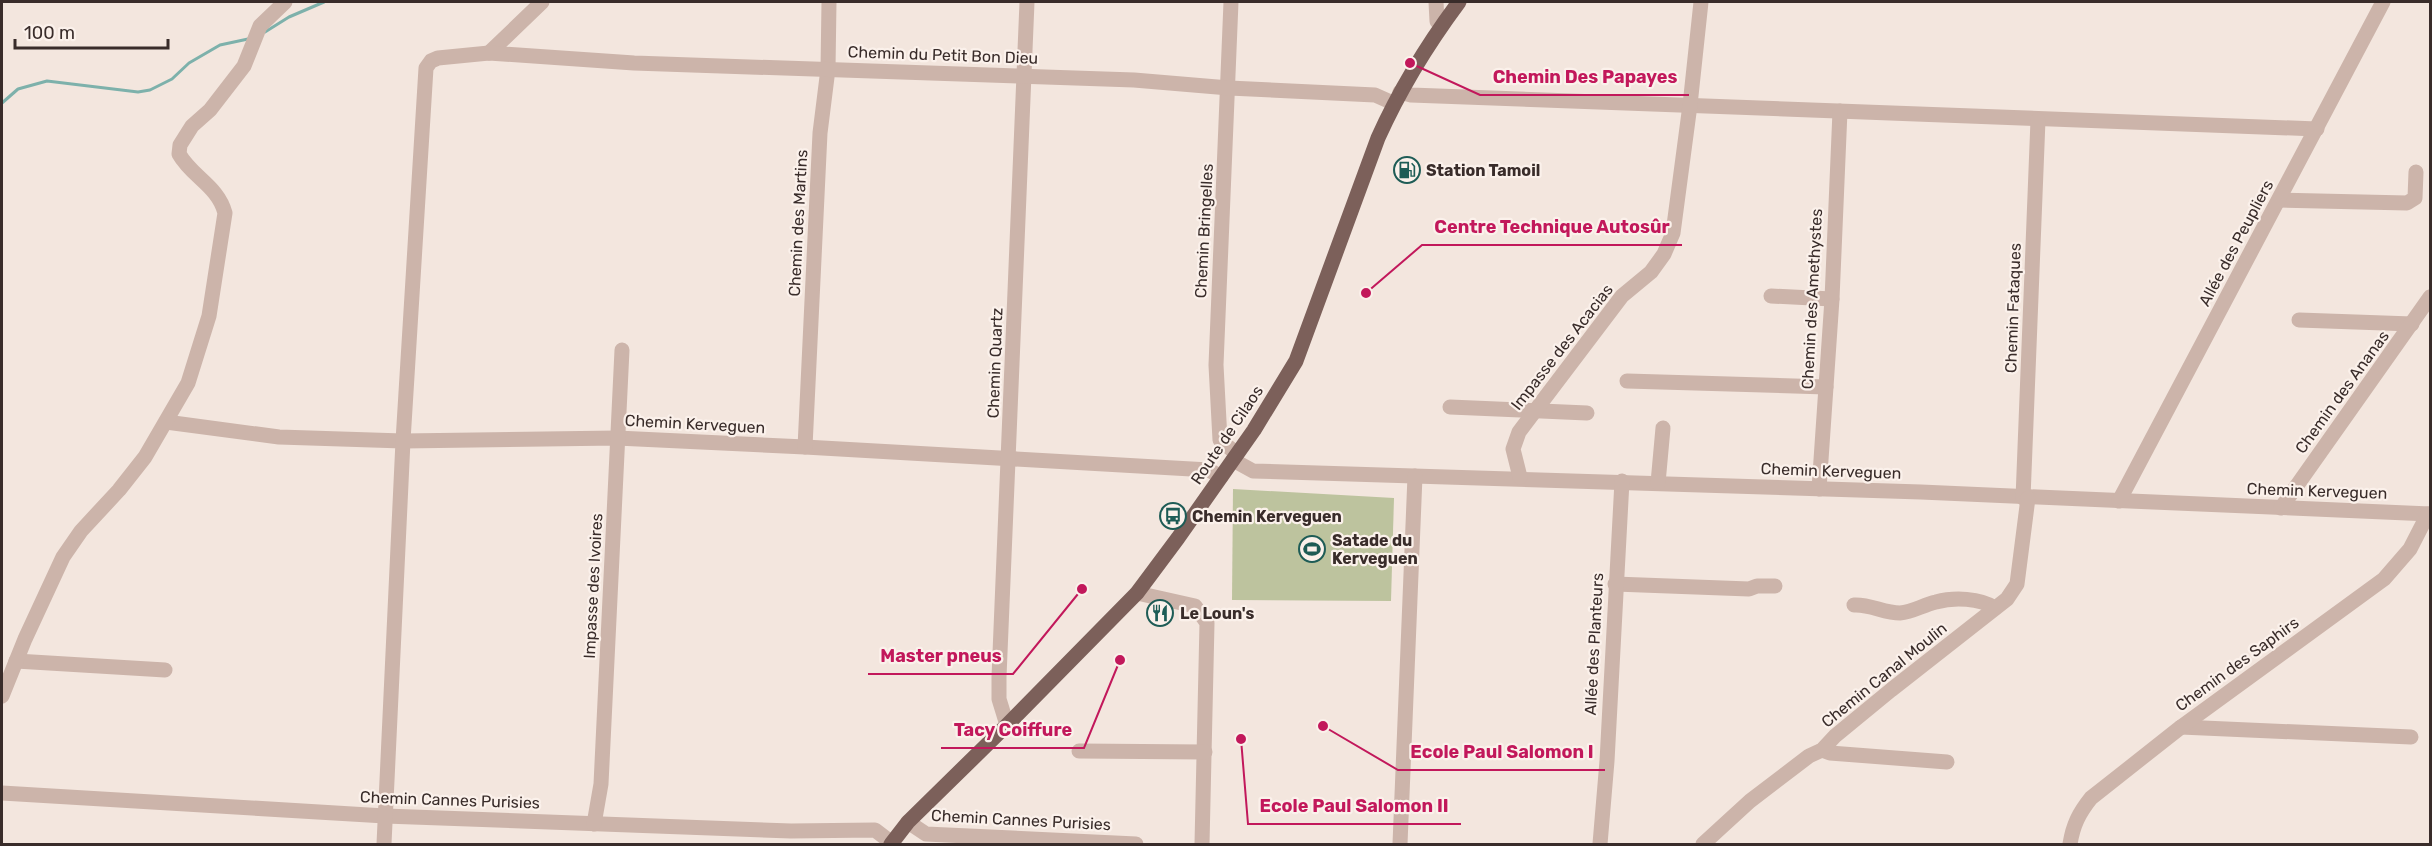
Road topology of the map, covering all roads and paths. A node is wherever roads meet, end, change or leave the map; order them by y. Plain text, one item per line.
1 (285, 2) edge
2 (542, 2) edge
3 (829, 2) edge
4 (1027, 2) edge
5 (1231, 2) edge
6 (1436, 2) edge
7 (1459, 2) edge
8 (1701, 2) edge
9 (2383, 2) edge
10 (1442, 24) junction
11 (489, 53) junction
12 (828, 69) junction
13 (1024, 76) junction
14 (1229, 88) junction
15 (1397, 98) junction
16 (1690, 105) junction
17 (1840, 111) junction
18 (2038, 120) junction
19 (2317, 129) junction
20 (2416, 172) dead end
21 (2279, 200) junction
22 (1771, 296) dead end
23 (2430, 297) edge
24 (1832, 299) junction
25 (2299, 320) dead end
26 (2412, 324) junction
27 (622, 350) dead end
28 (1627, 381) dead end
29 (1826, 387) junction
30 (1450, 407) dead end
31 (1536, 410) junction
32 (1587, 413) dead end
33 (166, 422) junction
34 (1663, 428) dead end
35 (617, 438) junction
36 (403, 441) junction
37 (805, 447) junction
38 (1235, 457) junction
39 (1010, 459) junction
40 (1415, 476) junction
41 (1221, 477) junction
42 (1520, 477) junction
43 (1622, 482) junction
44 (1658, 483) junction
45 (1819, 489) junction
46 (2026, 498) junction
47 (2119, 501) junction
48 (2281, 508) junction
49 (2429, 514) edge
50 (1615, 584) junction
51 (1775, 586) dead end
52 (1137, 592) junction
53 (1854, 605) dead end
54 (1995, 608) junction
55 (16, 661) junction
56 (165, 670) dead end
57 (2, 696) edge
58 (1007, 725) junction
59 (2181, 727) junction
60 (2411, 737) dead end
61 (1822, 750) junction
62 (1078, 751) dead end
63 (1205, 752) junction
64 (1947, 762) dead end
65 (2, 793) edge
66 (385, 816) junction
67 (908, 822) junction
68 (594, 824) junction
69 (1012, 841) edge
70 (384, 844) edge
71 (892, 844) edge
72 (1136, 844) edge
73 (1202, 844) edge
74 (1400, 844) edge
75 (1600, 844) edge
76 (1703, 844) edge
77 (2070, 844) edge

1 - 33 street
2 - 11 street
3 - 12 street, Chemin des Martins
4 - 13 street, Chemin Quartz
5 - 14 street, Chemin Bringelles
6 - 10 street
7 - 10 main road, Route de Cilaos
8 - 16 street, Impasse des Acacias
9 - 19 street, Allée des Peupliers
10 - 15 main road, Route de Cilaos
11 - 12 street, Chemin du Petit Bon Dieu
11 - 36 street, Chemin du Petit Bon Dieu
12 - 13 street, Chemin du Petit Bon Dieu
12 - 37 street, Chemin des Martins
13 - 14 street, Chemin du Petit Bon Dieu
13 - 39 street, Chemin Quartz
14 - 15 street, Chemin du Petit Bon Dieu
14 - 38 street, Chemin Bringelles
15 - 16 street, Chemin du Petit Bon Dieu
15 - 38 main road, Route de Cilaos
16 - 17 street, Chemin du Petit Bon Dieu
16 - 31 street, Impasse des Acacias
17 - 18 street, Chemin du Petit Bon Dieu
17 - 24 street, Chemin des Amethystes
18 - 19 street, Chemin du Petit Bon Dieu
18 - 46 street, Chemin Fataques
19 - 21 street, Allée des Peupliers
20 - 21 street
21 - 47 street, Allée des Peupliers
22 - 24 street
23 - 26 street, Chemin des Ananas
24 - 29 street, Chemin des Amethystes
25 - 26 street
26 - 48 street, Chemin des Ananas
27 - 35 street, Impasse des Ivoires
28 - 29 street
29 - 45 street, Chemin des Amethystes
30 - 31 street
31 - 32 street
31 - 42 street, Impasse des Acacias
33 - 36 street, Chemin Kerveguen
33 - 55 street
34 - 44 street
35 - 36 street, Chemin Kerveguen
35 - 37 street, Chemin Kerveguen
35 - 68 street, Impasse des Ivoires
36 - 66 street
37 - 39 street, Chemin Kerveguen
38 - 40 street, Chemin Kerveguen
38 - 41 main road, Route de Cilaos
39 - 41 street, Chemin Kerveguen
39 - 58 street, Chemin Quartz
40 - 42 street, Chemin Kerveguen
40 - 74 street
41 - 52 main road, Route de Cilaos
42 - 43 street, Chemin Kerveguen
43 - 44 street, Chemin Kerveguen
43 - 50 street, Allée des Planteurs
44 - 45 street, Chemin Kerveguen
45 - 46 street, Chemin Kerveguen
46 - 47 street, Chemin Kerveguen
46 - 54 street, Chemin Canal Moulin
47 - 48 street, Chemin Kerveguen
48 - 49 street, Chemin Kerveguen
49 - 59 street, Chemin des Saphirs
50 - 51 street
50 - 75 street, Allée des Planteurs
52 - 58 main road, Route de Cilaos
52 - 63 street
53 - 54 street
54 - 61 street, Chemin Canal Moulin
55 - 56 street
55 - 57 street
58 - 67 main road, Route de Cilaos
59 - 60 street
59 - 77 street, Chemin des Saphirs
61 - 64 street
61 - 76 street, Chemin Canal Moulin
62 - 63 street
63 - 73 street
65 - 66 street, Chemin Cannes Purisies
66 - 68 street, Chemin Cannes Purisies
66 - 70 street
67 - 69 street, Chemin Cannes Purisies
67 - 71 main road, Route de Cilaos
68 - 71 street, Chemin Cannes Purisies
69 - 72 street, Chemin Cannes Purisies

